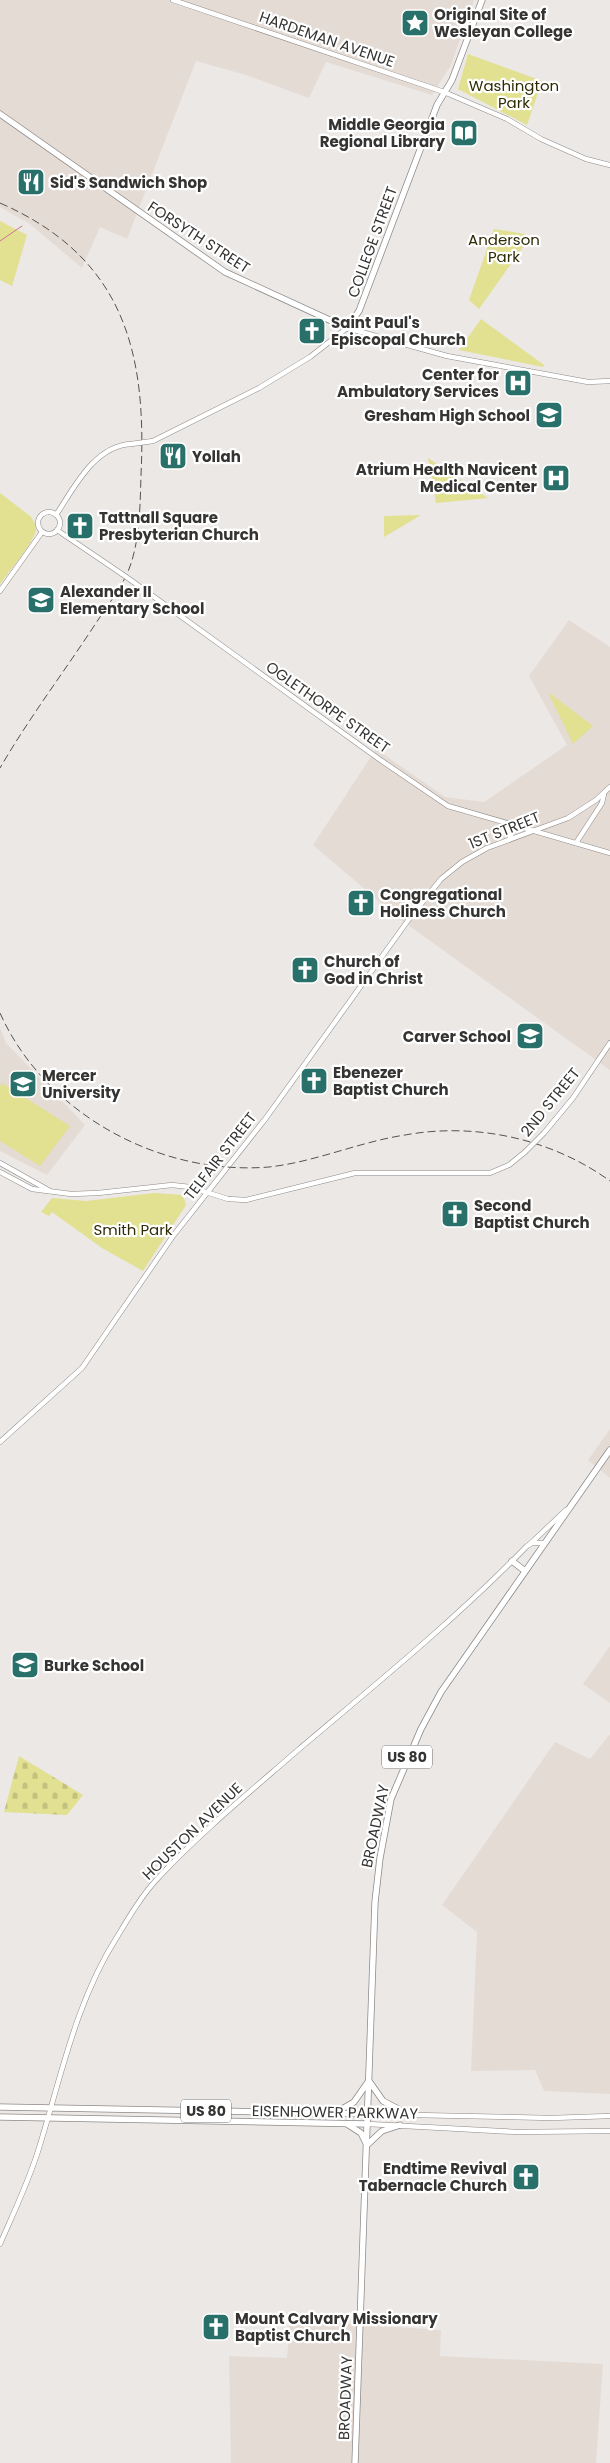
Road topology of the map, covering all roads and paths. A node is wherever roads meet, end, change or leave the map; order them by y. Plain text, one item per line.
1 (174, 0) edge
2 (482, 0) edge
3 (444, 92) junction
4 (0, 114) edge
5 (610, 165) edge
6 (347, 328) junction
7 (610, 381) edge
8 (56, 515) junction
9 (58, 530) junction
10 (42, 532) junction
11 (0, 592) edge
12 (610, 787) edge
13 (604, 794) junction
14 (509, 823) junction
15 (536, 831) junction
16 (509, 840) junction
17 (576, 843) junction
18 (610, 853) edge
19 (417, 908) joint
20 (610, 1043) edge
21 (0, 1163) edge
22 (0, 1172) edge
23 (51, 1191) junction
24 (207, 1193) junction
25 (0, 1442) edge
26 (610, 1450) edge
27 (569, 1507) junction
28 (545, 1543) junction
29 (527, 1546) junction
30 (512, 1561) junction
31 (525, 1571) junction
32 (369, 2081) junction
33 (0, 2108) edge
34 (51, 2108) junction
35 (335, 2113) junction
36 (368, 2114) junction
37 (408, 2114) junction
38 (610, 2116) edge
39 (0, 2117) edge
40 (48, 2118) junction
41 (347, 2124) junction
42 (368, 2124) junction
43 (400, 2125) junction
44 (610, 2131) edge
45 (367, 2145) junction
46 (0, 2244) edge
47 (356, 2463) edge

1 - 3 street, HARDEMAN AVENUE
2 - 3 main road, COLLEGE STREET
3 - 5 street, HARDEMAN AVENUE
3 - 6 main road, COLLEGE STREET
4 - 6 main road, FORSYTH STREET
6 - 7 street, FORSYTH STREET
6 - 8 street, COLLEGE STREET, bridge
8 - 9 street
8 - 10 street
9 - 10 street
9 - 14 street, OGLETHORPE STREET, bridge
10 - 11 street
12 - 13 street, 1ST STREET
13 - 15 street, 1ST STREET
13 - 17 street
14 - 15 street, OGLETHORPE STREET
14 - 16 street
15 - 16 street, 1ST STREET
15 - 17 street, OGLETHORPE STREET
16 - 19 street, 1ST STREET
17 - 18 street, OGLETHORPE STREET
19 - 24 street, TELFAIR STREET
20 - 24 street, 2ND STREET, bridge
21 - 23 street
22 - 23 street
23 - 24 street
24 - 25 street, TELFAIR STREET
26 - 27 main road, US 80
27 - 28 main road, US 80
27 - 29 street, HOUSTON AVENUE
28 - 29 street
28 - 31 main road, BROADWAY / US 80
29 - 30 street, HOUSTON AVENUE
30 - 31 main road
30 - 34 street, HOUSTON AVENUE
31 - 32 main road, BROADWAY / US 80
32 - 35 main road
32 - 36 main road, US 80
32 - 37 main road
33 - 34 main road, EISENHOWER PARKWAY / US 80
34 - 35 main road, EISENHOWER PARKWAY / US 80
34 - 40 street, HOUSTON AVENUE
35 - 36 main road, EISENHOWER PARKWAY
36 - 37 street, EISENHOWER PARKWAY
36 - 42 main road, US 80
37 - 38 street, EISENHOWER PARKWAY
39 - 40 main road, EISENHOWER PARKWAY / US 80
40 - 41 main road, EISENHOWER PARKWAY / US 80
40 - 46 street, HOUSTON AVENUE
41 - 42 main road, EISENHOWER PARKWAY / US 80
41 - 45 main road
42 - 43 street, EISENHOWER PARKWAY
42 - 45 main road, BROADWAY
43 - 44 street, EISENHOWER PARKWAY
43 - 45 main road
45 - 47 main road, BROADWAY

